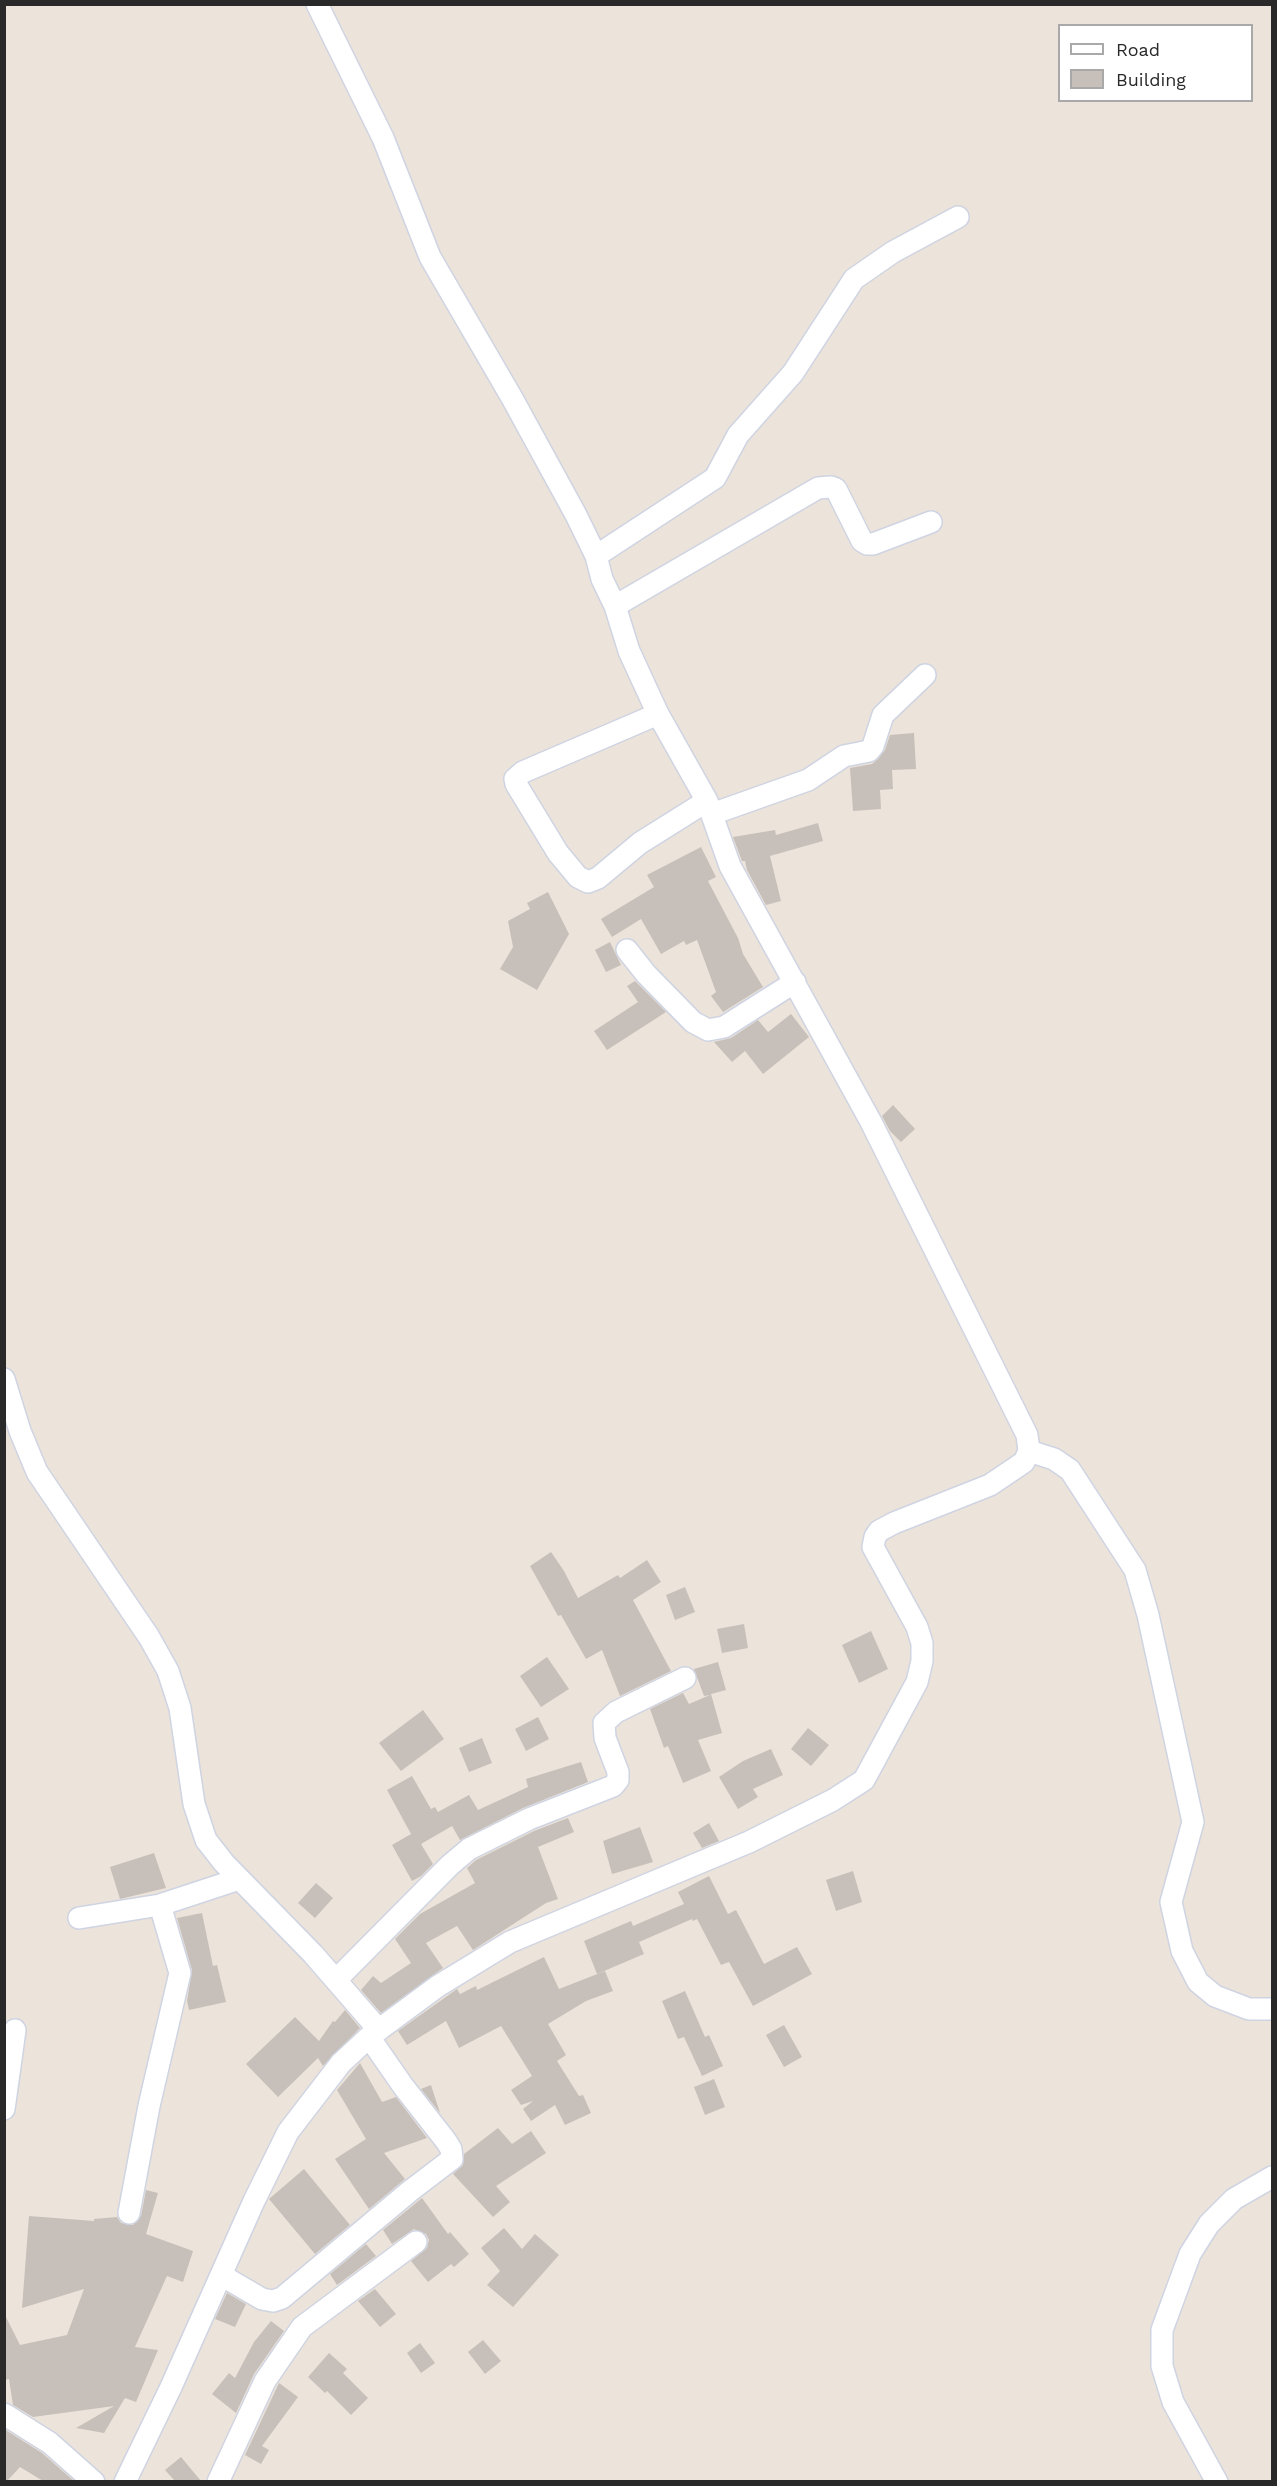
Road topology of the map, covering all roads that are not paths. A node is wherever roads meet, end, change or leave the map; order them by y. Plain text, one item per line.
1 (317, 4) edge
2 (958, 217) dead end
3 (931, 522) dead end
4 (596, 556) junction
5 (615, 606) junction
6 (925, 675) dead end
7 (658, 714) junction
8 (710, 807) junction
9 (627, 950) dead end
10 (795, 982) junction
11 (4, 1379) edge
12 (1029, 1451) junction
13 (685, 1678) dead end
14 (239, 1879) junction
15 (160, 1905) junction
16 (80, 1918) dead end
17 (336, 1980) junction
18 (1272, 2009) edge
19 (15, 2030) dead end
20 (374, 2033) junction
21 (4, 2109) edge
22 (1272, 2177) edge
23 (129, 2213) dead end
24 (416, 2242) dead end
25 (221, 2275) junction
26 (4, 2414) edge
27 (134, 2478) edge
28 (94, 2481) edge
29 (218, 2481) edge
30 (1217, 2481) edge

1 - 4 street
2 - 4 street
3 - 5 street
4 - 5 street
5 - 7 street
6 - 8 street
7 - 8 street
7 - 8 street
8 - 10 street
9 - 10 street
10 - 12 street
11 - 14 street
12 - 18 street
12 - 20 street
13 - 17 street
14 - 15 street
14 - 17 street
15 - 16 street
15 - 23 street
17 - 20 street
19 - 21 street
20 - 25 street
20 - 25 street
22 - 30 street
24 - 29 street
25 - 27 street
26 - 28 street

